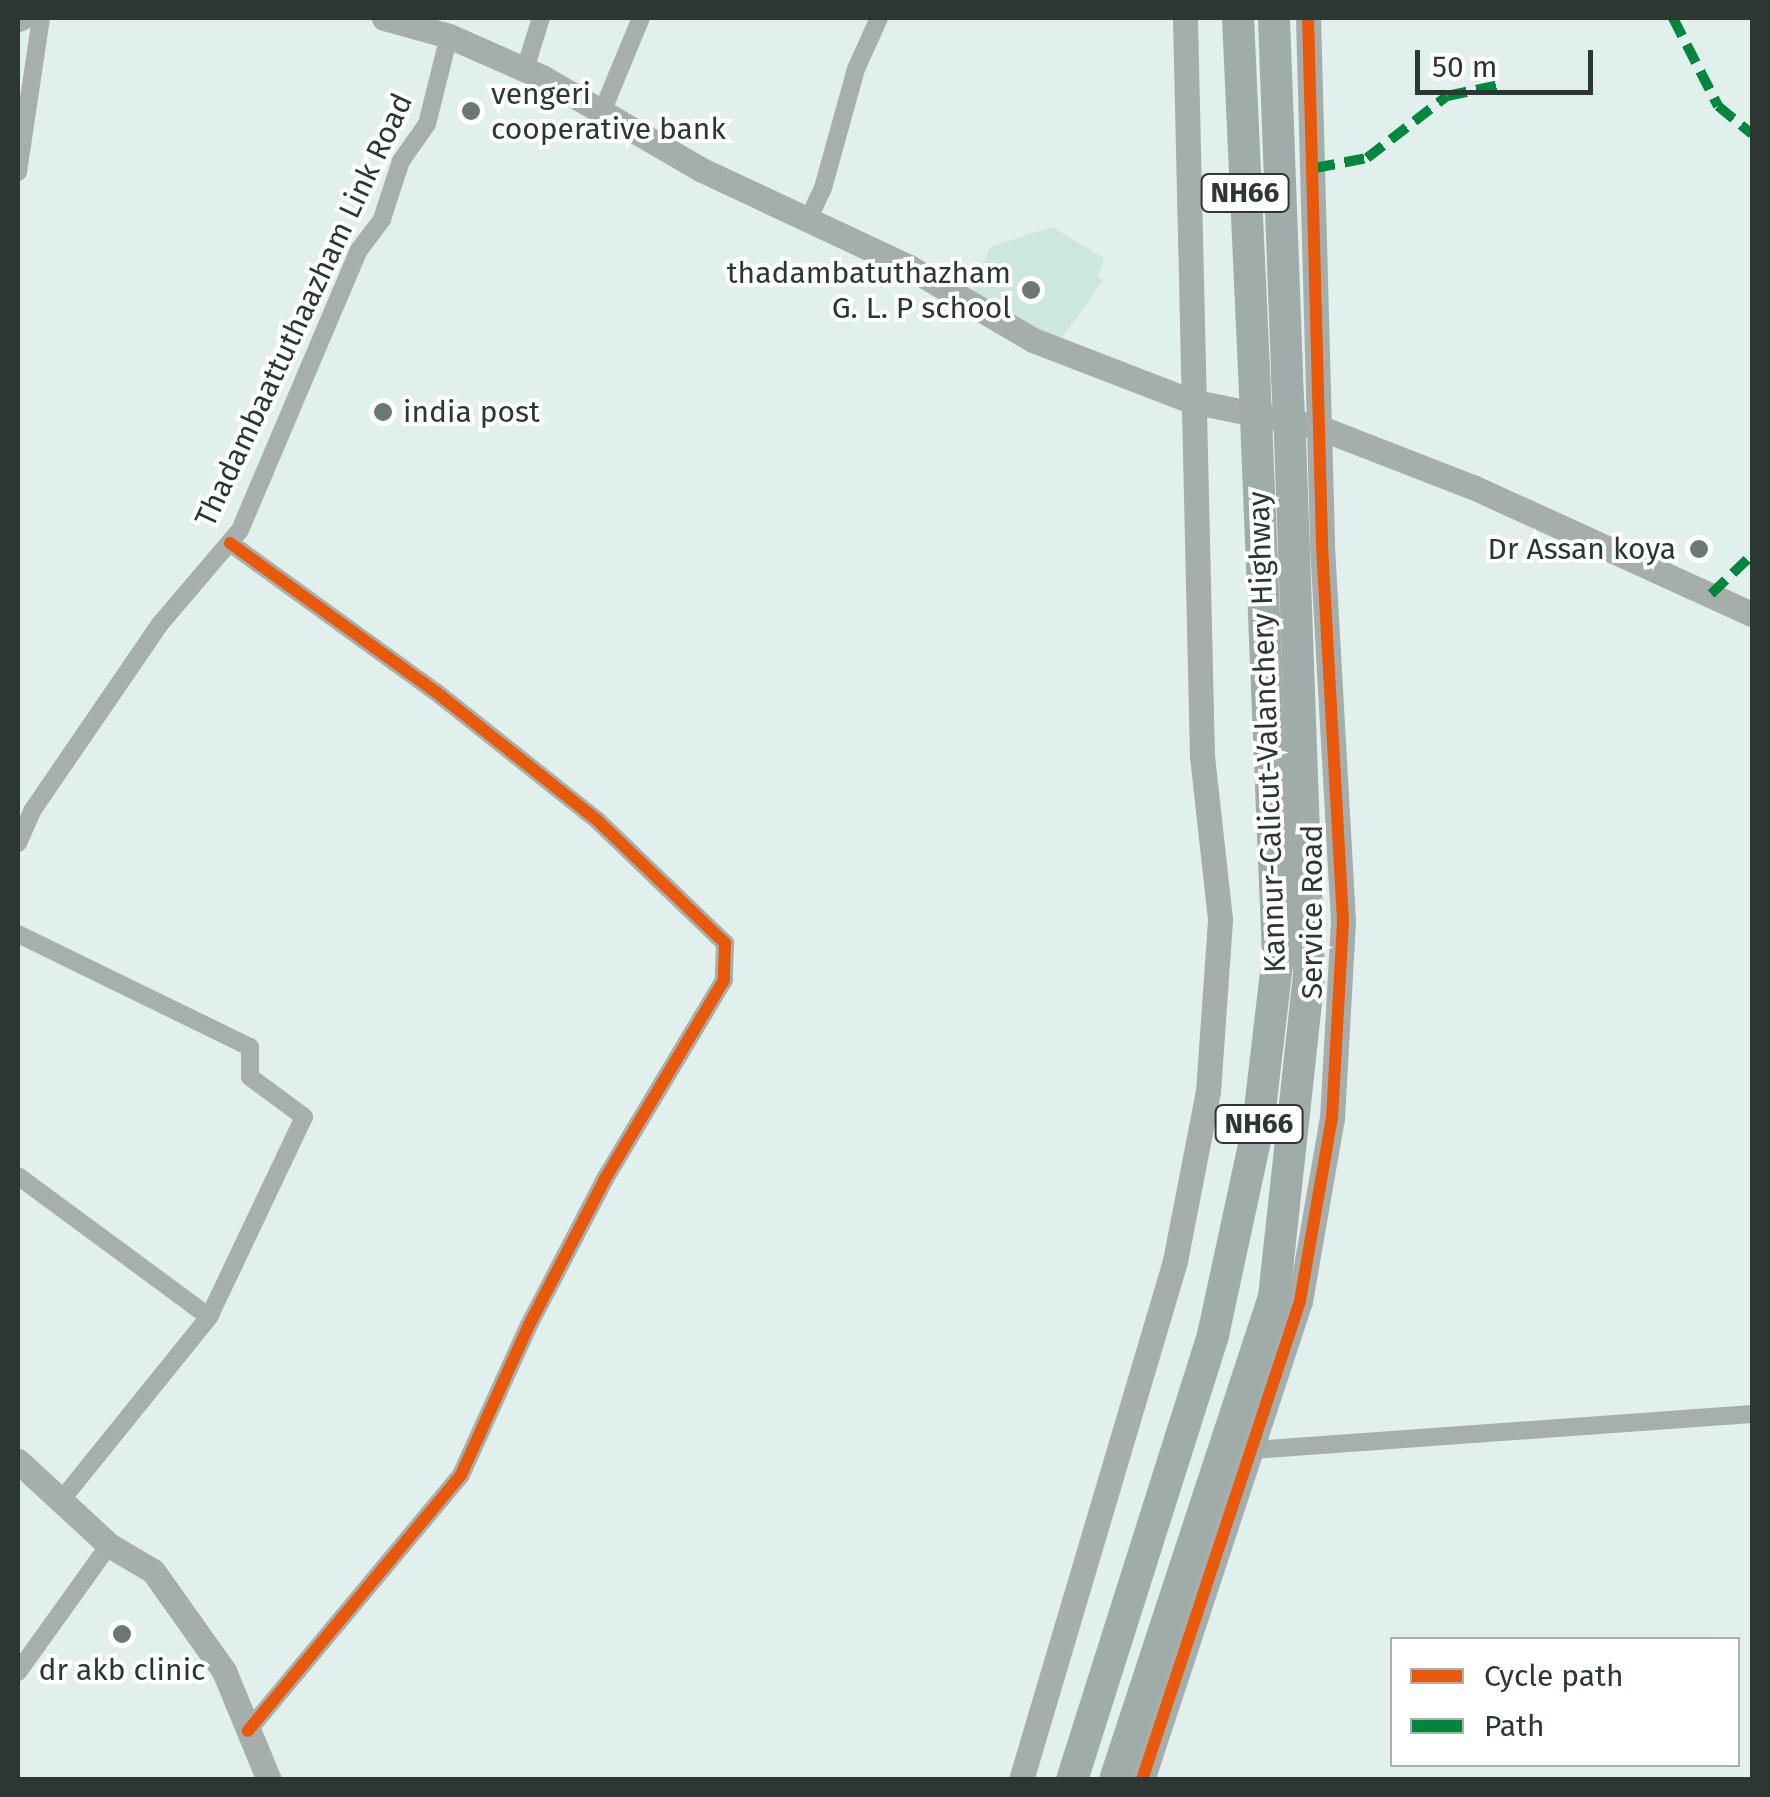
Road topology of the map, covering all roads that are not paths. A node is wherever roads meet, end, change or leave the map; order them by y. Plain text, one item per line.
1 (41, 18) edge
2 (384, 18) edge
3 (541, 18) edge
4 (641, 18) edge
5 (878, 18) edge
6 (1184, 18) edge
7 (1238, 18) edge
8 (1274, 18) edge
9 (1308, 18) edge
10 (448, 36) junction
11 (525, 69) junction
12 (602, 112) junction
13 (18, 172) edge
14 (808, 220) junction
15 (1191, 401) junction
16 (1288, 436) junction
17 (230, 543) junction
18 (1752, 614) edge
19 (18, 843) edge
20 (18, 934) edge
21 (18, 1176) edge
22 (208, 1317) junction
23 (1752, 1414) edge
24 (1252, 1450) junction
25 (18, 1460) edge
26 (63, 1498) junction
27 (109, 1545) junction
28 (18, 1672) edge
29 (248, 1731) junction
30 (268, 1780) edge
31 (1021, 1780) edge
32 (1072, 1780) edge
33 (1115, 1780) edge
34 (1142, 1780) edge

1 - 13 street
2 - 10 street
3 - 11 street
4 - 12 street
5 - 14 street
6 - 15 street
7 - 16 highway, Kannur-Calicut-Valanchery Highway / NH66, bridge
8 - 16 highway, NH66, bridge
9 - 16 street, Service Road
10 - 11 street
10 - 17 street, Thadambaattuthaazham Link Road
11 - 12 street
12 - 14 street
14 - 15 street
15 - 16 street
15 - 31 street
16 - 18 street
16 - 24 street, Service Road
16 - 32 highway, Kannur-Calicut-Valanchery Highway / NH66
16 - 33 highway, NH66
17 - 19 street, Thadambaattuthaazham Link Road
17 - 29 street
20 - 22 street
21 - 22 street
22 - 26 street
23 - 24 street
24 - 34 street, Service Road
25 - 26 street
26 - 27 street
27 - 28 street
27 - 29 street
29 - 30 street

